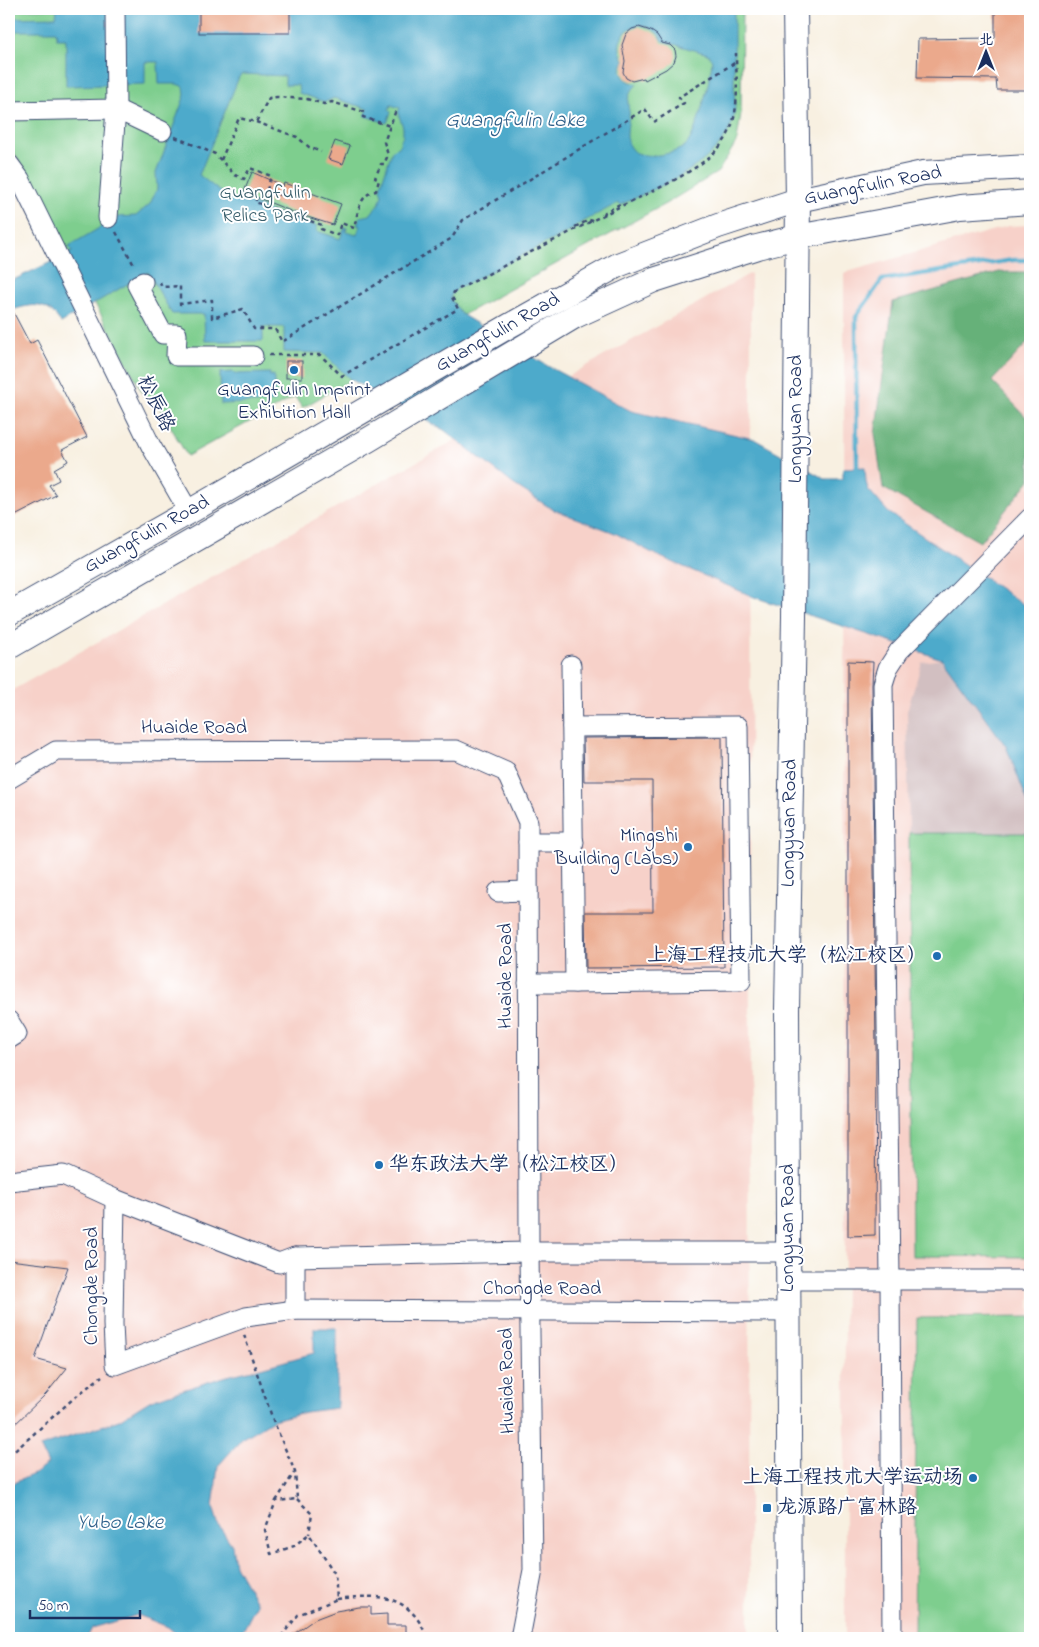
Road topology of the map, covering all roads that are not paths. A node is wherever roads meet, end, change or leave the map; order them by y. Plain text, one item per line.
1 (795, 9) edge
2 (115, 10) dead end
3 (116, 109) junction
4 (9, 111) edge
5 (162, 131) road end
6 (9, 164) edge
7 (1030, 167) edge
8 (798, 200) junction
9 (1030, 202) edge
10 (108, 218) road end
11 (797, 237) junction
12 (151, 281) road end
13 (253, 356) road end
14 (189, 512) junction
15 (1030, 518) edge
16 (9, 614) edge
17 (9, 647) edge
18 (571, 665) dead end
19 (572, 727) junction
20 (9, 779) edge
21 (528, 842) junction
22 (574, 842) junction
23 (528, 891) junction
24 (498, 892) dead end
25 (528, 983) junction
26 (574, 983) junction
27 (9, 1021) edge
28 (9, 1039) edge
29 (9, 1181) edge
30 (115, 1198) junction
31 (529, 1252) junction
32 (788, 1252) junction
33 (295, 1257) junction
34 (788, 1280) junction
35 (890, 1280) junction
36 (1030, 1280) edge
37 (295, 1310) junction
38 (530, 1312) junction
39 (788, 1312) junction
40 (519, 1638) edge
41 (790, 1638) edge
42 (892, 1638) edge

1 - 8 main road, Longyuan Road
2 - 3 street
3 - 4 street
3 - 5 street
3 - 10 street
6 - 14 street, 松辰路
7 - 8 main road, Guangfulin Road
8 - 11 main road, Longyuan Road
8 - 14 main road, Guangfulin Road
9 - 11 main road, Guangfulin Road
11 - 17 main road, Guangfulin Road
11 - 32 main road, Longyuan Road
12 - 13 street
14 - 16 main road, Guangfulin Road
15 - 35 street
18 - 19 street
19 - 22 street
19 - 26 street
20 - 21 street, Huaide Road
21 - 22 street
21 - 23 street, Huaide Road
22 - 26 street
23 - 24 street
23 - 25 street, Huaide Road
25 - 26 street
25 - 31 street, Huaide Road
27 - 28 street
29 - 30 street, Chongde Road
30 - 33 street, Chongde Road
30 - 37 street, Chongde Road
31 - 32 street, Chongde Road
31 - 33 street, Chongde Road
31 - 38 street, Huaide Road
32 - 34 main road, Longyuan Road
33 - 37 street
34 - 35 street
34 - 39 main road, Longyuan Road
35 - 36 street
35 - 42 street
37 - 38 street, Chongde Road
38 - 39 street, Chongde Road
38 - 40 street, Huaide Road
39 - 41 main road, Longyuan Road

